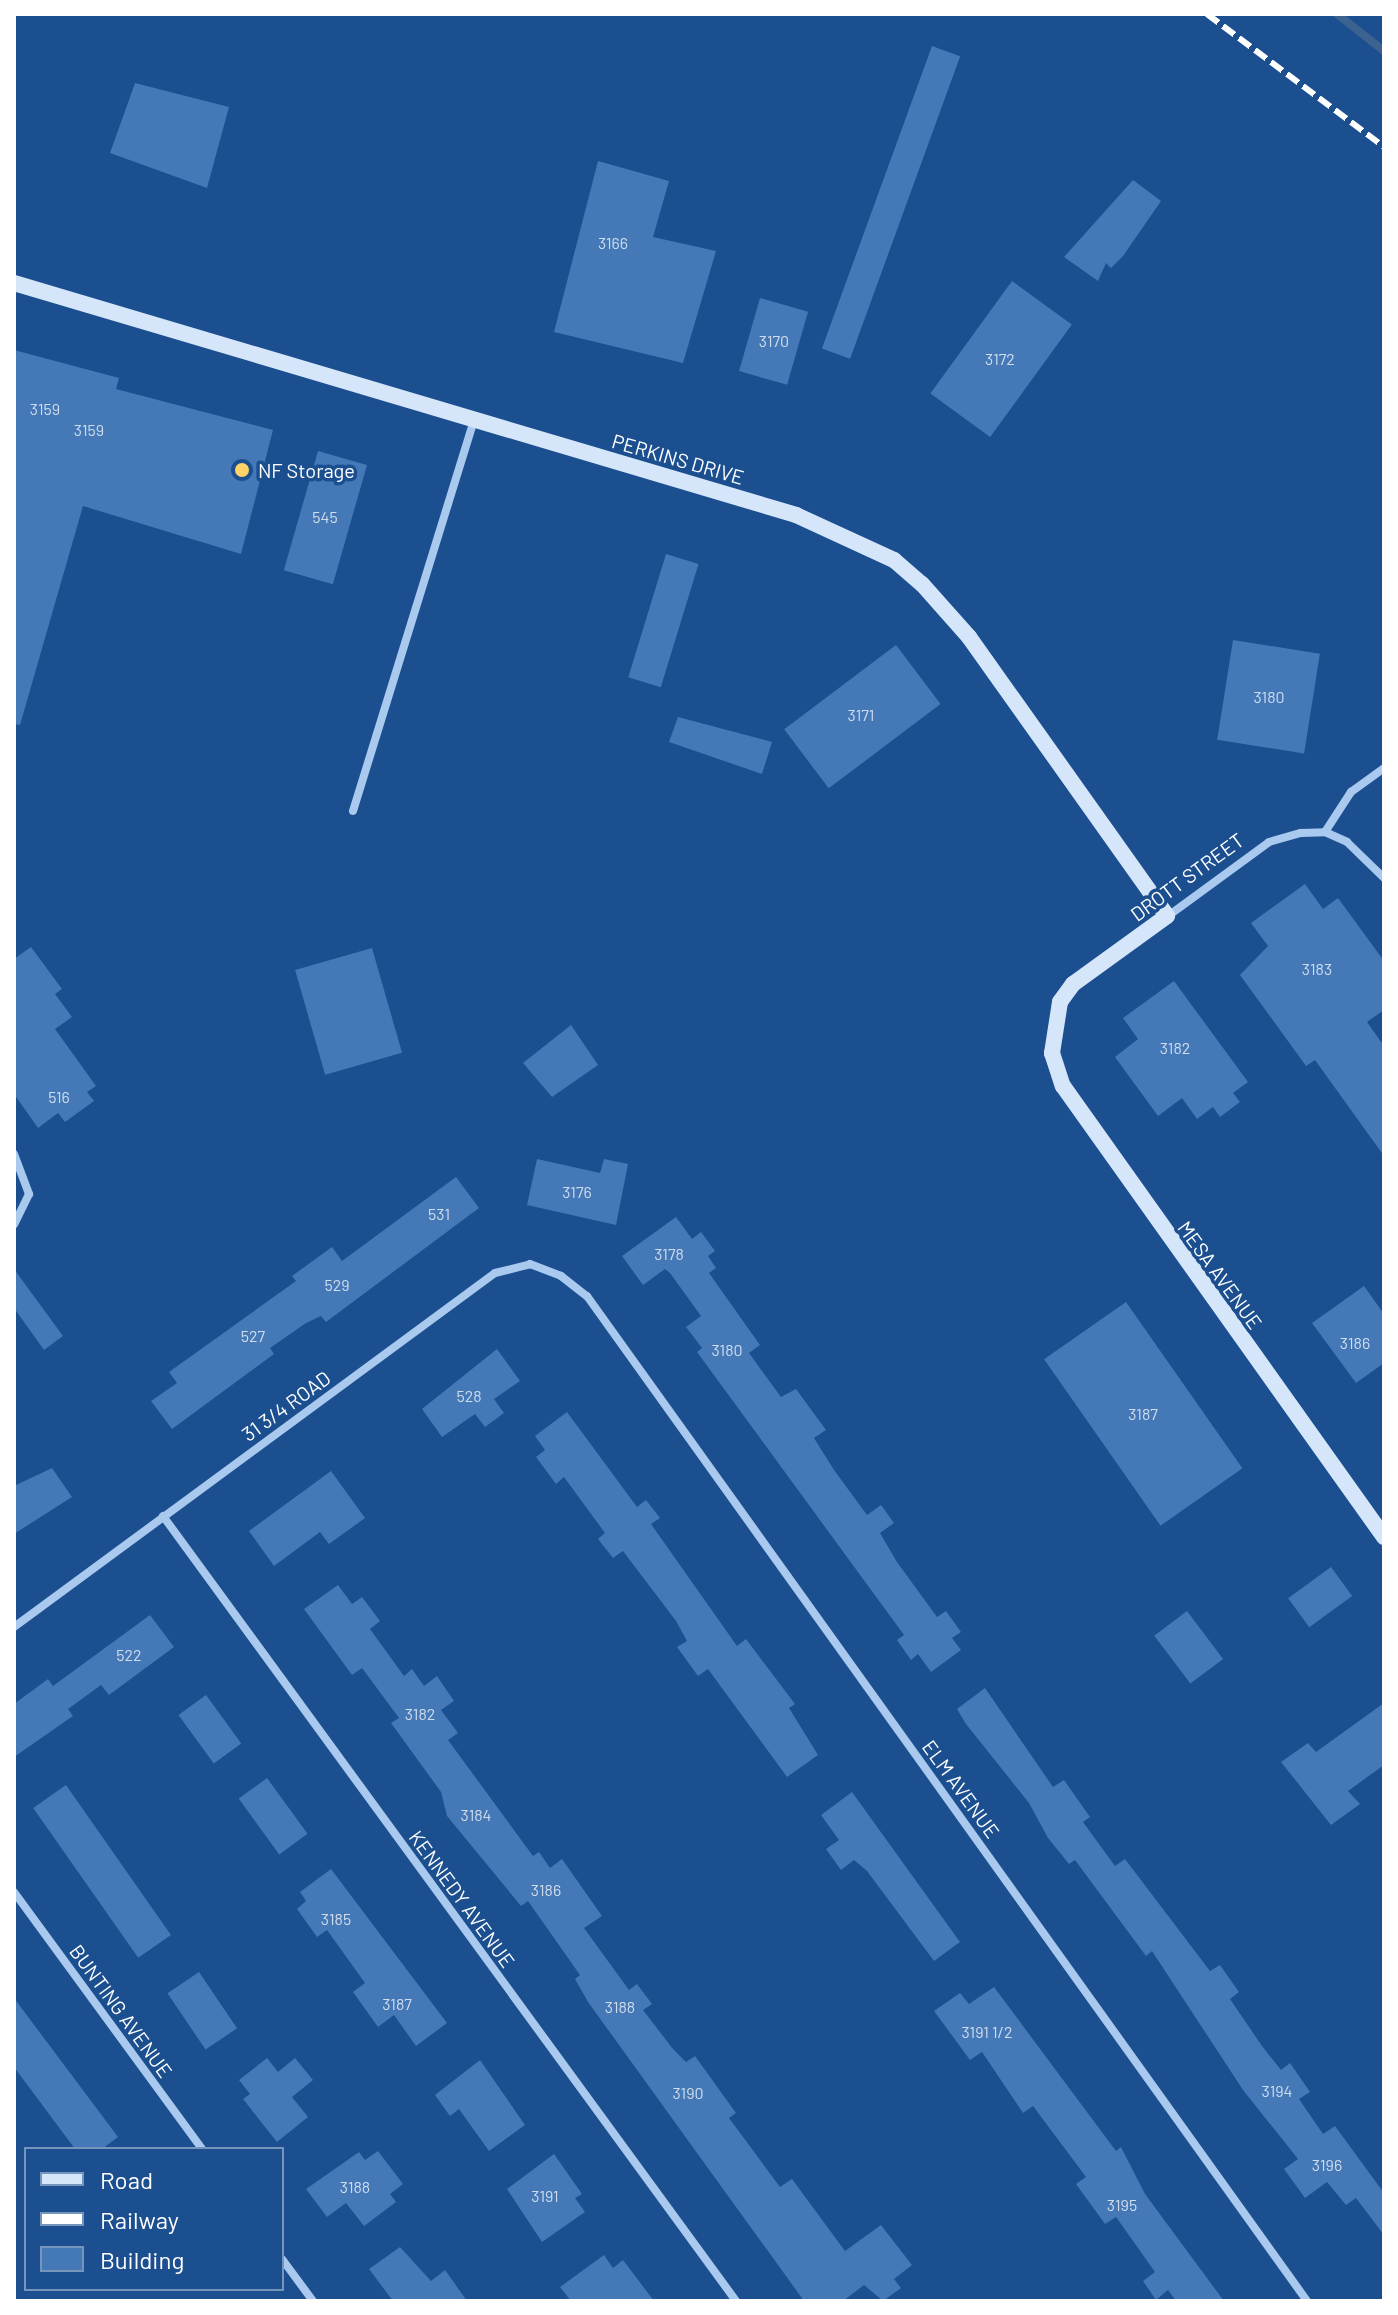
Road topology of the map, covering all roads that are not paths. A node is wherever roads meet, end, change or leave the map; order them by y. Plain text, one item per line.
1 (14, 283) edge
2 (474, 421) junction
3 (1384, 768) edge
4 (353, 811) dead end
5 (1325, 832) junction
6 (1384, 878) edge
7 (1167, 916) junction
8 (1052, 1026) joint
9 (14, 1154) edge
10 (14, 1225) edge
11 (587, 1296) joint
12 (163, 1516) junction
13 (1384, 1537) edge
14 (14, 1627) edge
15 (14, 1892) edge
16 (201, 2147) edge
17 (284, 2262) edge
18 (313, 2301) edge
19 (736, 2301) edge
20 (1307, 2301) edge

1 - 2 street, PERKINS DRIVE
2 - 4 street
2 - 7 street, PERKINS DRIVE
3 - 5 street
5 - 6 street
5 - 7 street, DROTT STREET
7 - 8 street, DROTT STREET
8 - 13 street, MESA AVENUE
9 - 10 street
11 - 12 street, 31 3/4 ROAD
11 - 20 street, ELM AVENUE
12 - 14 street, 31 3/4 ROAD
12 - 19 street, KENNEDY AVENUE
15 - 16 street, BUNTING AVENUE
17 - 18 street

